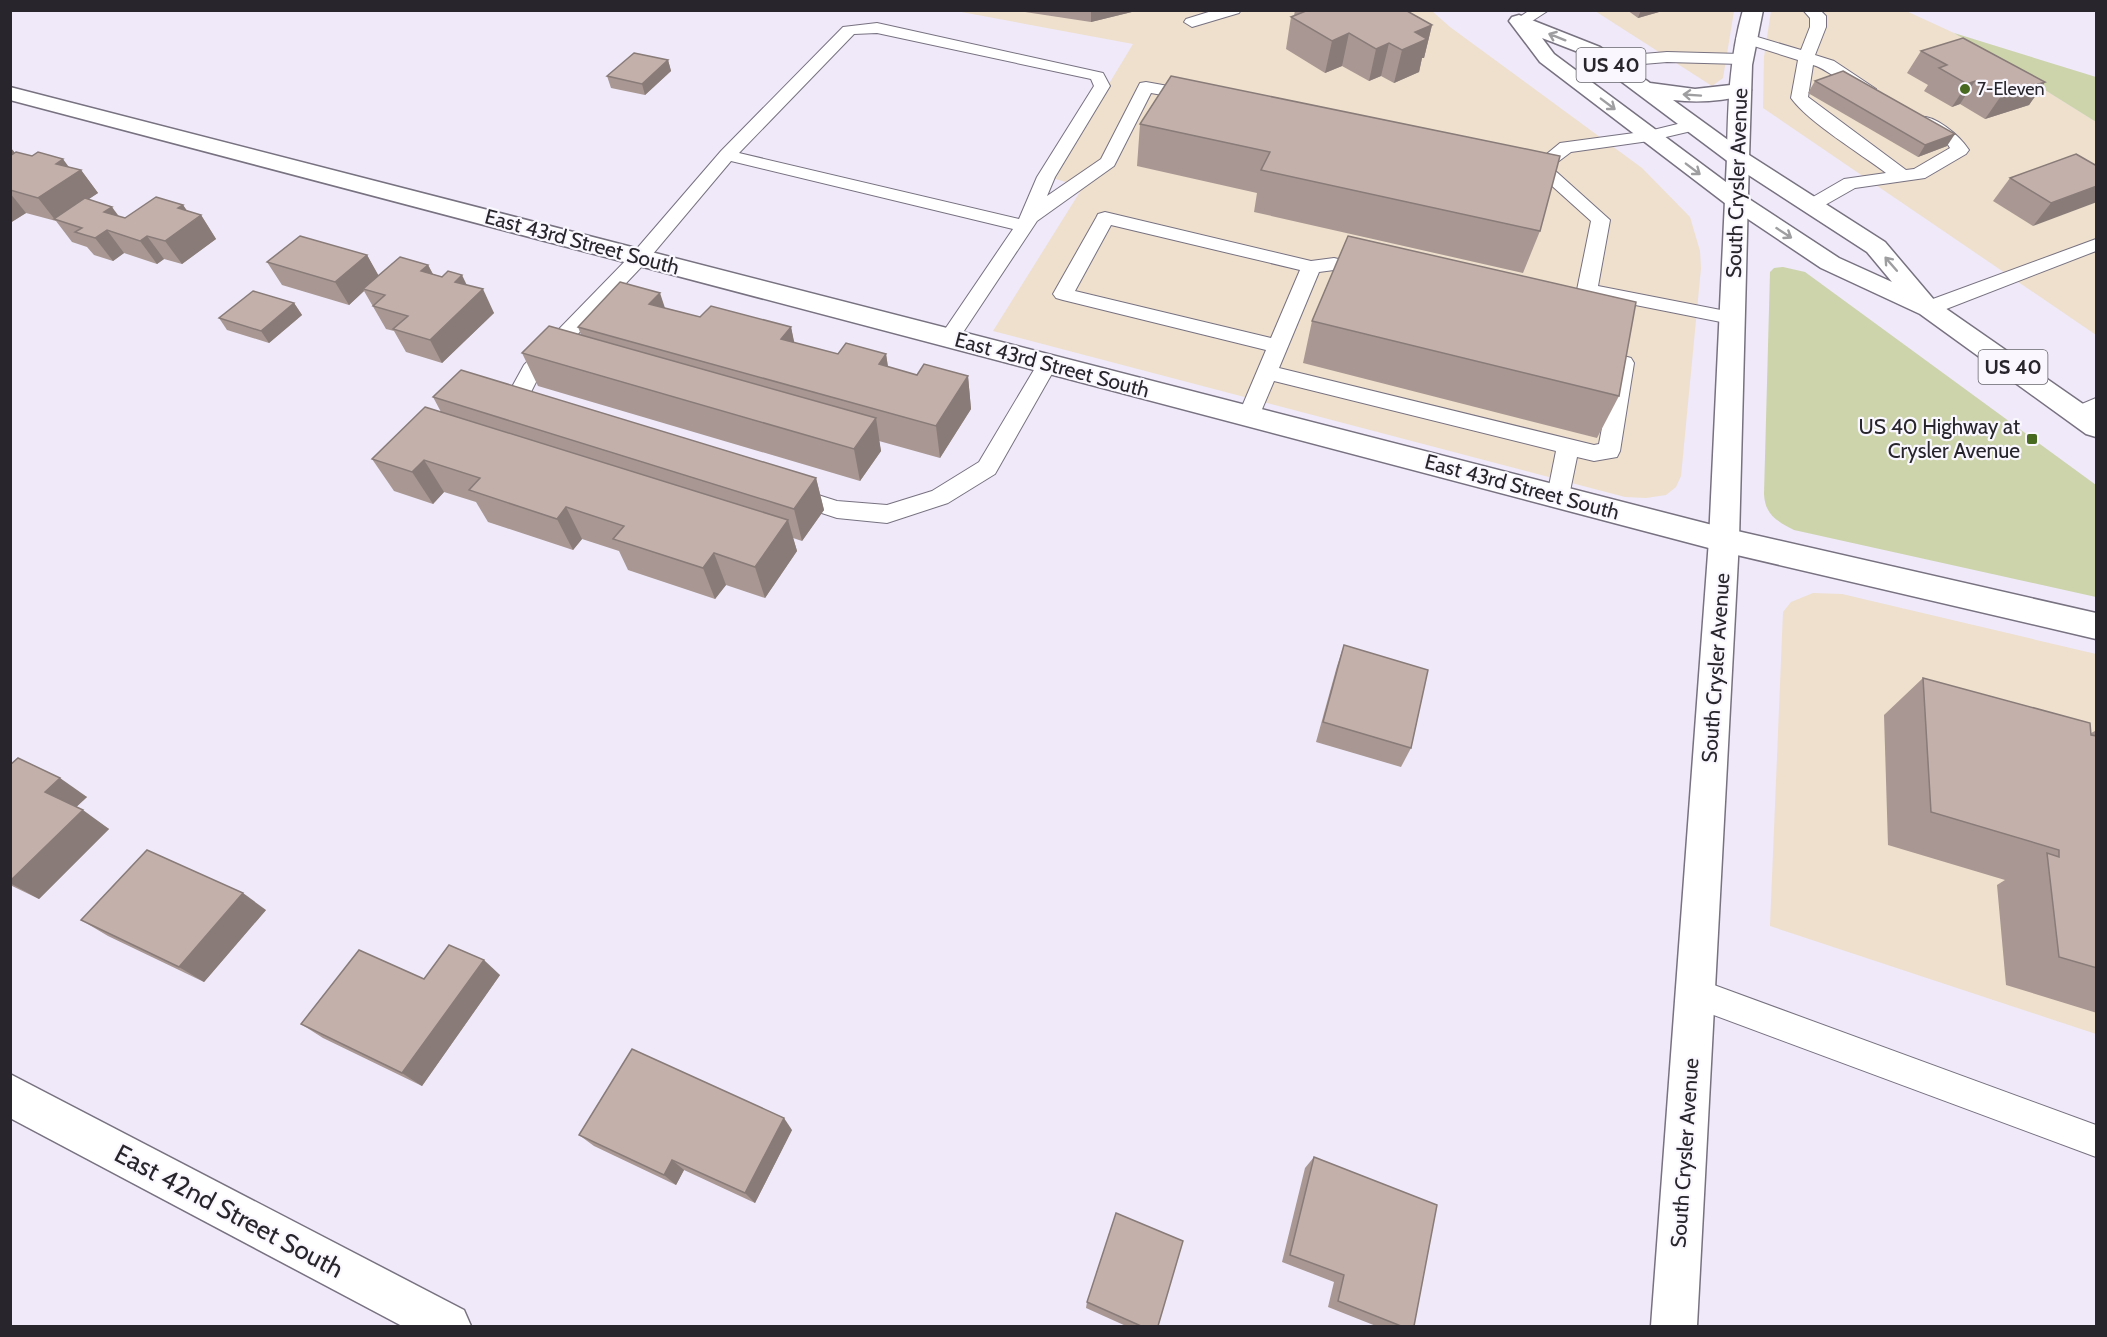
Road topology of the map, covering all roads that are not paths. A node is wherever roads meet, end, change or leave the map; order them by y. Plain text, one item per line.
1 (1234, 10) edge
2 (1542, 10) edge
3 (1753, 10) edge
4 (1810, 10) edge
5 (1512, 16) edge
6 (1192, 22) dead end
7 (1743, 49) junction
8 (1806, 58) junction
9 (1607, 62) junction
10 (1643, 88) junction
11 (1740, 90) junction
12 (10, 93) edge
13 (1886, 99) edge
14 (1215, 100) edge
15 (1906, 111) edge
16 (1694, 124) junction
17 (1649, 136) junction
18 (727, 155) junction
19 (1738, 158) junction
20 (1902, 176) junction
21 (1738, 202) junction
22 (1812, 205) junction
23 (1027, 222) junction
24 (2097, 245) edge
25 (640, 257) junction
26 (1311, 267) junction
27 (1390, 277) edge
28 (1929, 308) junction
29 (1731, 318) junction
30 (949, 338) junction
31 (1628, 341) edge
32 (1278, 346) junction
33 (1048, 363) junction
34 (1267, 372) junction
35 (2090, 415) edge
36 (1249, 416) junction
37 (557, 419) edge
38 (1569, 447) junction
39 (770, 488) edge
40 (1558, 496) junction
41 (1724, 540) junction
42 (2097, 626) edge
43 (1695, 993) junction
44 (10, 1095) edge
45 (2097, 1141) edge
46 (448, 1326) edge
47 (1674, 1326) edge

1 - 6 lane
2 - 5 lane
3 - 7 street, South Crysler Avenue
4 - 8 lane
9 -> 5 street, US 40
5 -> 17 street, US 40
7 - 8 lane
7 - 9 lane
7 - 11 street, South Crysler Avenue
8 - 13 lane
8 - 20 lane
9 - 10 street, US 40
11 -> 10 street
10 - 16 street, US 40
11 - 19 street, South Crysler Avenue
12 - 25 street, East 43rd Street South
14 - 23 lane
15 - 20 lane
16 - 17 lane
16 - 19 street, US 40
17 -> 21 street, US 40
17 - 29 lane
18 - 23 lane
18 - 23 lane
18 - 25 lane
19 - 21 street, South Crysler Avenue
19 - 22 street, US 40
20 - 22 lane
21 -> 28 street, US 40
21 - 29 street, South Crysler Avenue
28 -> 22 street, US 40
23 - 30 lane
24 - 28 lane
25 - 30 street, East 43rd Street South
25 - 37 lane
26 - 27 lane
26 - 32 lane
26 - 32 lane
28 - 35 street, US 40
29 - 41 street, South Crysler Avenue
30 - 33 street, East 43rd Street South
31 - 38 lane
32 - 34 lane
33 - 36 street, East 43rd Street South
33 - 39 lane
34 - 36 lane
34 - 38 lane
36 - 40 street, East 43rd Street South
38 - 40 lane
40 - 41 street, East 43rd Street South
41 - 42 street, East 43rd Street South
41 - 43 street, South Crysler Avenue
43 - 45 lane
43 - 47 street, South Crysler Avenue
44 - 46 street, East 42nd Street South

